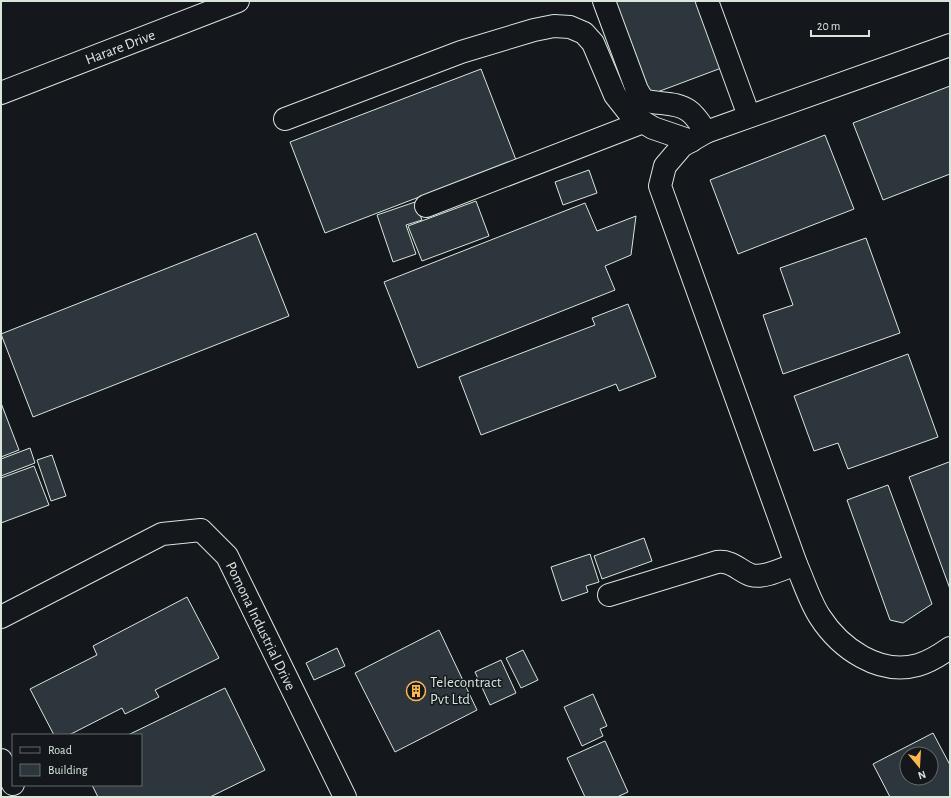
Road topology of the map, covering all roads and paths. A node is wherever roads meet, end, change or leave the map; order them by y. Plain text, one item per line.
1 (238, 1) edge
2 (604, 1) edge
3 (707, 1) edge
4 (950, 45) edge
5 (1, 94) edge
6 (749, 116) junction
7 (286, 119) dead end
8 (643, 122) junction
9 (698, 136) junction
10 (426, 206) dead end
11 (796, 564) junction
12 (609, 595) dead end
13 (1, 617) edge
14 (950, 648) edge
15 (1, 760) edge
16 (12, 783) edge
17 (14, 786) edge
18 (19, 797) edge
19 (345, 797) edge

1 - 5 street, Harare Drive
2 - 9 street
3 - 6 street
4 - 6 street
6 - 9 street
7 - 8 street
8 - 9 street
8 - 10 street
9 - 11 street
11 - 12 street
11 - 14 street
13 - 19 street, Pomona Industrial Drive
15 - 16 street
17 - 18 street

